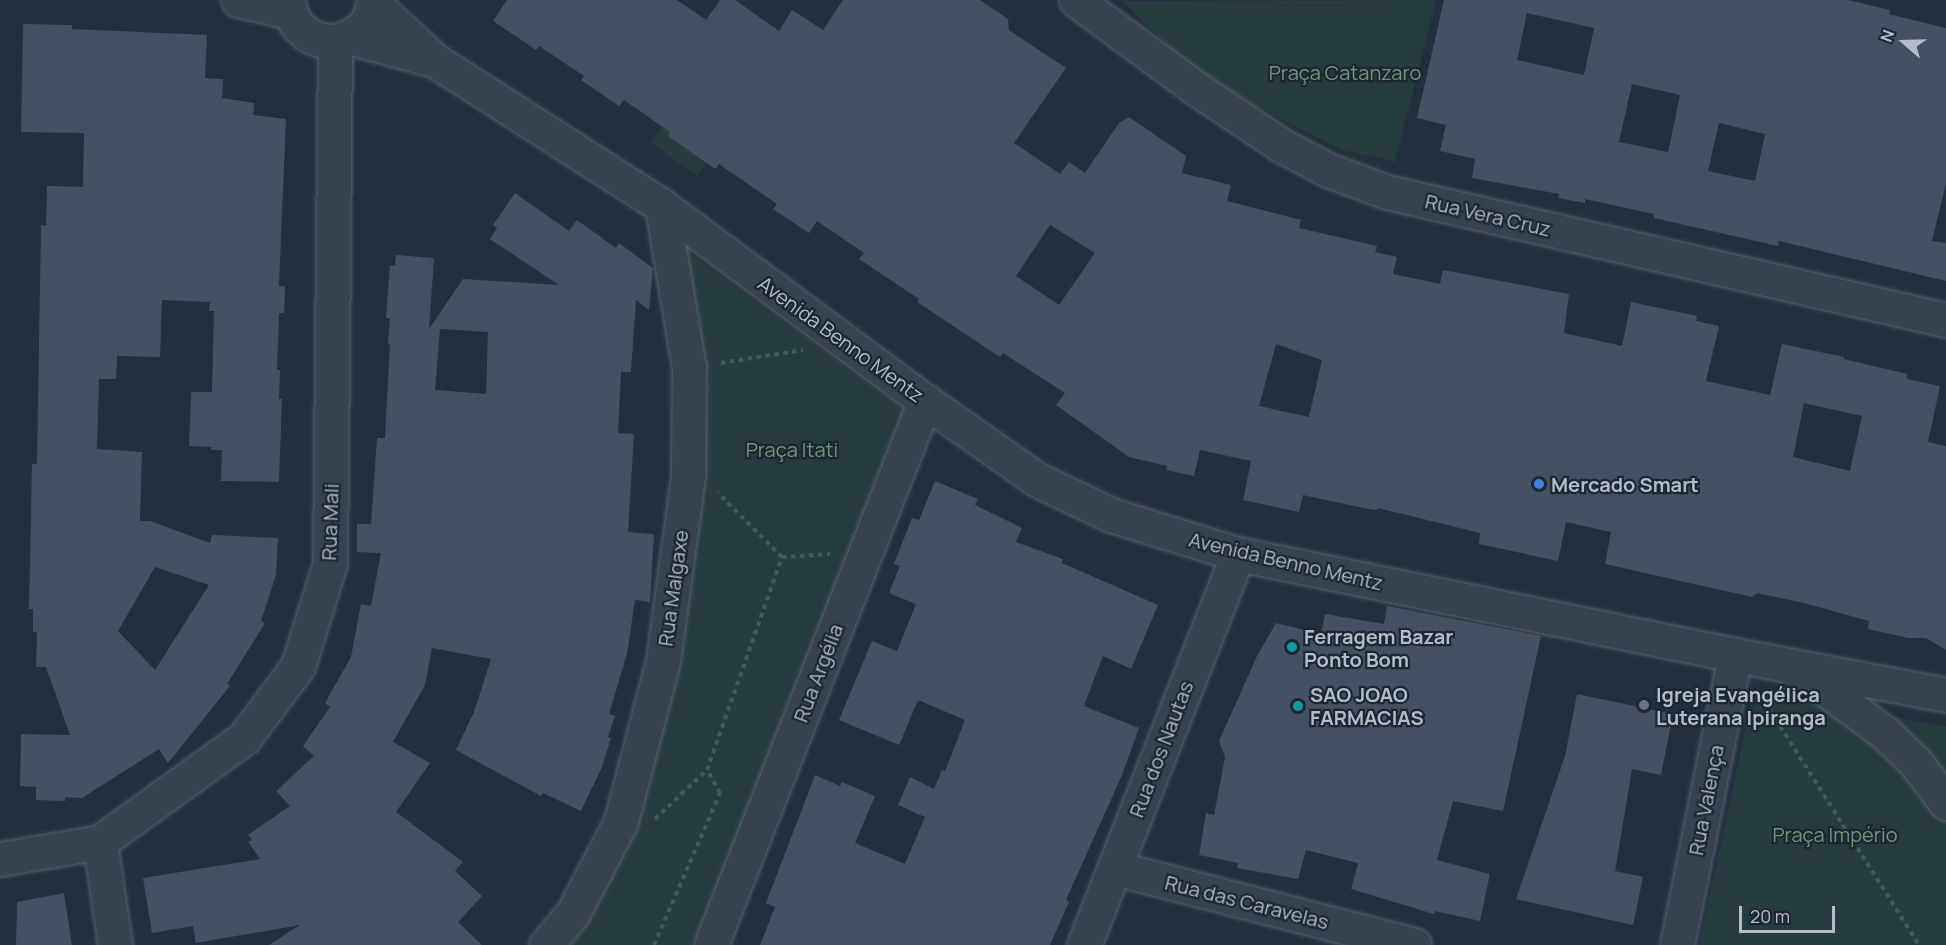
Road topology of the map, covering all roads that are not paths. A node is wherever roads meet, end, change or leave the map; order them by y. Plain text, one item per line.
1 (238, 0) edge
2 (374, 2) edge
3 (1092, 5) edge
4 (289, 6) edge
5 (342, 39) junction
6 (434, 60) junction
7 (662, 206) junction
8 (1946, 320) edge
9 (925, 400) junction
10 (1238, 554) junction
11 (1735, 655) junction
12 (1946, 695) edge
13 (1946, 803) edge
14 (99, 842) junction
15 (0, 859) edge
16 (1115, 868) junction
17 (115, 945) edge
18 (546, 945) edge
19 (711, 945) edge
20 (1084, 945) edge
21 (1414, 945) edge
22 (1677, 945) edge

1 - 4 street
2 - 5 street
2 - 6 street, Avenida Benno Mentz
3 - 8 street, Rua Vera Cruz
4 - 5 street, Avenida Benno Mentz
5 - 6 street, Avenida Benno Mentz
5 - 14 street, Rua Mali
6 - 7 street, Avenida Benno Mentz
7 - 9 street, Avenida Benno Mentz
7 - 18 street, Rua Malgaxe
9 - 10 street, Avenida Benno Mentz
9 - 19 street, Rua Argélia
10 - 11 street, Avenida Benno Mentz
10 - 16 street, Rua dos Nautas
11 - 12 street, Avenida Benno Mentz
11 - 13 street
11 - 22 street, Rua Valença
14 - 15 street, Rua Mali
14 - 17 street
16 - 20 street, Rua dos Nautas
16 - 21 street, Rua das Caravelas

